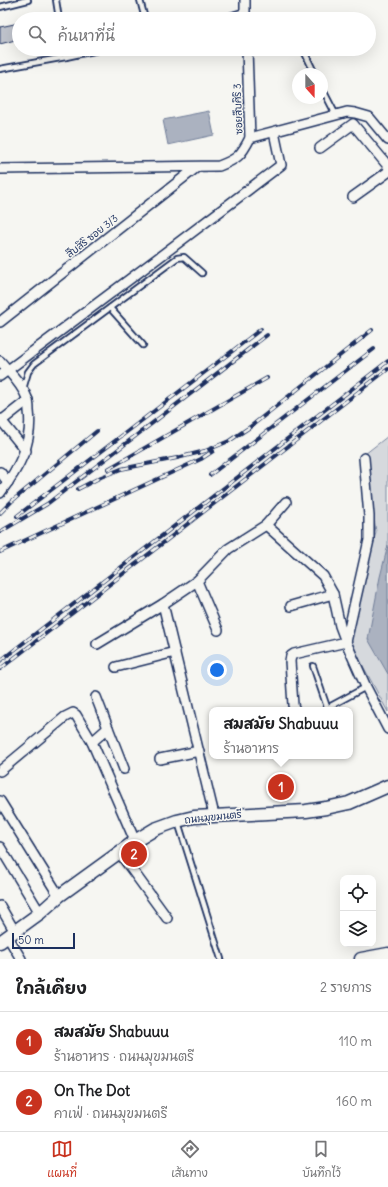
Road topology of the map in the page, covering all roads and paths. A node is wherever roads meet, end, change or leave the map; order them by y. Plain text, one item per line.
1 (28, 0) edge
2 (56, 0) edge
3 (140, 0) edge
4 (245, 0) edge
5 (0, 7) edge
6 (58, 12) edge
7 (143, 12) edge
8 (245, 12) edge
9 (74, 56) edge
10 (246, 56) edge
11 (306, 56) edge
12 (66, 58) joint
13 (312, 68) edge
14 (0, 69) edge
15 (328, 100) edge
16 (336, 115) junction
17 (274, 132) junction
18 (250, 138) junction
19 (388, 140) edge
20 (320, 148) dead end
21 (388, 166) edge
22 (197, 167) junction
23 (0, 169) edge
24 (388, 172) edge
25 (353, 197) dead end
26 (202, 272) dead end
27 (110, 308) junction
28 (0, 322) edge
29 (143, 344) dead end
30 (0, 361) edge
31 (4, 373) edge
32 (23, 389) junction
33 (28, 400) junction
34 (0, 420) edge
35 (26, 451) junction
36 (364, 458) dead end
37 (0, 472) edge
38 (8, 482) junction
39 (0, 492) edge
40 (286, 502) dead end
41 (266, 525) junction
42 (197, 581) junction
43 (333, 594) junction
44 (163, 604) junction
45 (291, 606) dead end
46 (218, 630) dead end
47 (346, 642) junction
48 (97, 644) dead end
49 (175, 652) junction
50 (313, 666) dead end
51 (116, 667) dead end
52 (366, 687) junction
53 (96, 697) dead end
54 (294, 707) edge
55 (326, 707) edge
56 (331, 707) edge
57 (108, 728) junction
58 (388, 729) edge
59 (92, 742) junction
60 (199, 751) junction
61 (160, 759) dead end
62 (124, 769) dead end
63 (0, 771) edge
64 (388, 786) edge
65 (0, 801) edge
66 (214, 815) junction
67 (177, 821) junction
68 (134, 841) junction
69 (0, 847) edge
70 (119, 852) junction
71 (59, 896) junction
72 (0, 906) edge
73 (40, 913) junction
74 (167, 918) dead end
75 (8, 937) edge
76 (388, 954) edge
77 (21, 959) edge
78 (221, 959) edge
79 (361, 959) edge

1 - 5 lane
2 - 6 lane
3 - 7 lane
4 - 8 street
9 - 12 lane
10 - 18 street, ซอยสืบศิริ 3
11 - 13 lane
12 - 14 lane
15 - 16 lane
16 - 17 street
16 - 19 street
17 - 18 street
17 - 31 street
18 - 22 street, ซอยสืบศิริ 3
20 - 21 street
22 - 23 street
22 - 28 street, สืบสิริ ซอย 3/3
24 - 25 street
26 - 27 lane
27 - 29 lane
27 - 32 lane
30 - 31 street
31 - 32 street
32 - 33 street
33 - 34 street
33 - 35 street
34 - 35 street
35 - 38 street
36 - 47 street
37 - 38 street
38 - 39 street
40 - 41 street
41 - 42 street
41 - 43 street
42 - 44 street
42 - 46 street
43 - 45 street
43 - 47 street
44 - 48 street
44 - 49 street
47 - 52 street
47 - 54 street
49 - 51 street
49 - 60 street
50 - 55 lane
52 - 56 lane
52 - 58 street
53 - 57 street
57 - 59 street
57 - 62 street
59 - 63 street
59 - 68 street
60 - 61 street
60 - 66 street
64 - 66 main road, ถนนมุขมนตรี
65 - 71 street
66 - 67 main road, ถนนมุขมนตรี
67 - 68 main road, ถนนมุขมนตรี
67 - 78 lane
68 - 70 main road, ถนนมุขมนตรี
69 - 73 street
70 - 71 main road, ถนนมุขมนตรี
70 - 74 street
71 - 73 main road, ถนนมุขมนตรี
72 - 75 street
73 - 75 main road, ถนนมุขมนตรี
75 - 77 street
76 - 79 main road

